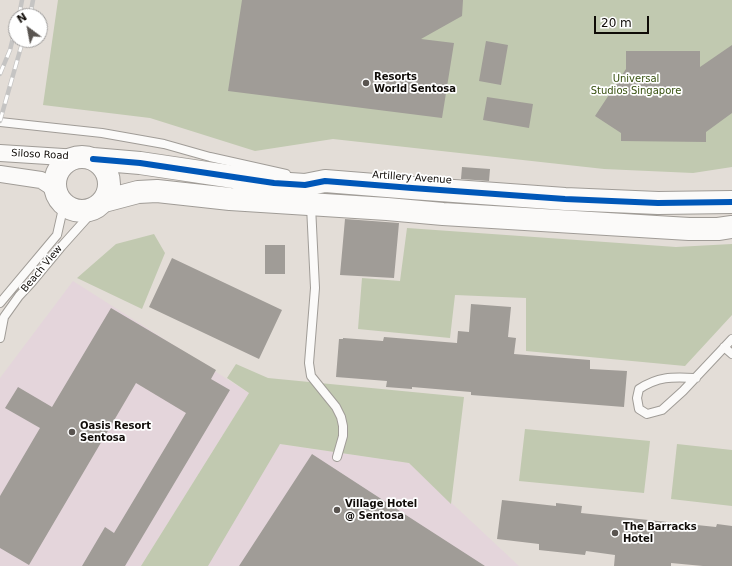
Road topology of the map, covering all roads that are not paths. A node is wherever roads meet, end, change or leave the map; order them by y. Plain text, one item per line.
1 (0, 122) edge
2 (0, 153) edge
3 (86, 158) junction
4 (0, 174) edge
5 (325, 181) junction
6 (60, 197) junction
7 (732, 202) edge
8 (100, 204) junction
9 (311, 205) junction
10 (732, 227) edge
11 (0, 303) edge
12 (0, 338) edge
13 (732, 339) edge
14 (724, 347) junction
15 (732, 354) edge
16 (696, 378) junction
17 (337, 457) dead end

1 - 5 lane
2 - 3 street, Siloso Road
3 - 5 street, Artillery Avenue
3 - 6 street
3 - 8 street
4 - 6 street
5 - 7 street, Artillery Avenue
6 - 8 street
6 - 11 lane, Beach View
8 - 9 street
8 - 12 lane, Beach View
9 - 10 street
9 - 17 lane
13 - 14 lane
14 - 15 lane
14 - 16 lane
16 - 16 lane

